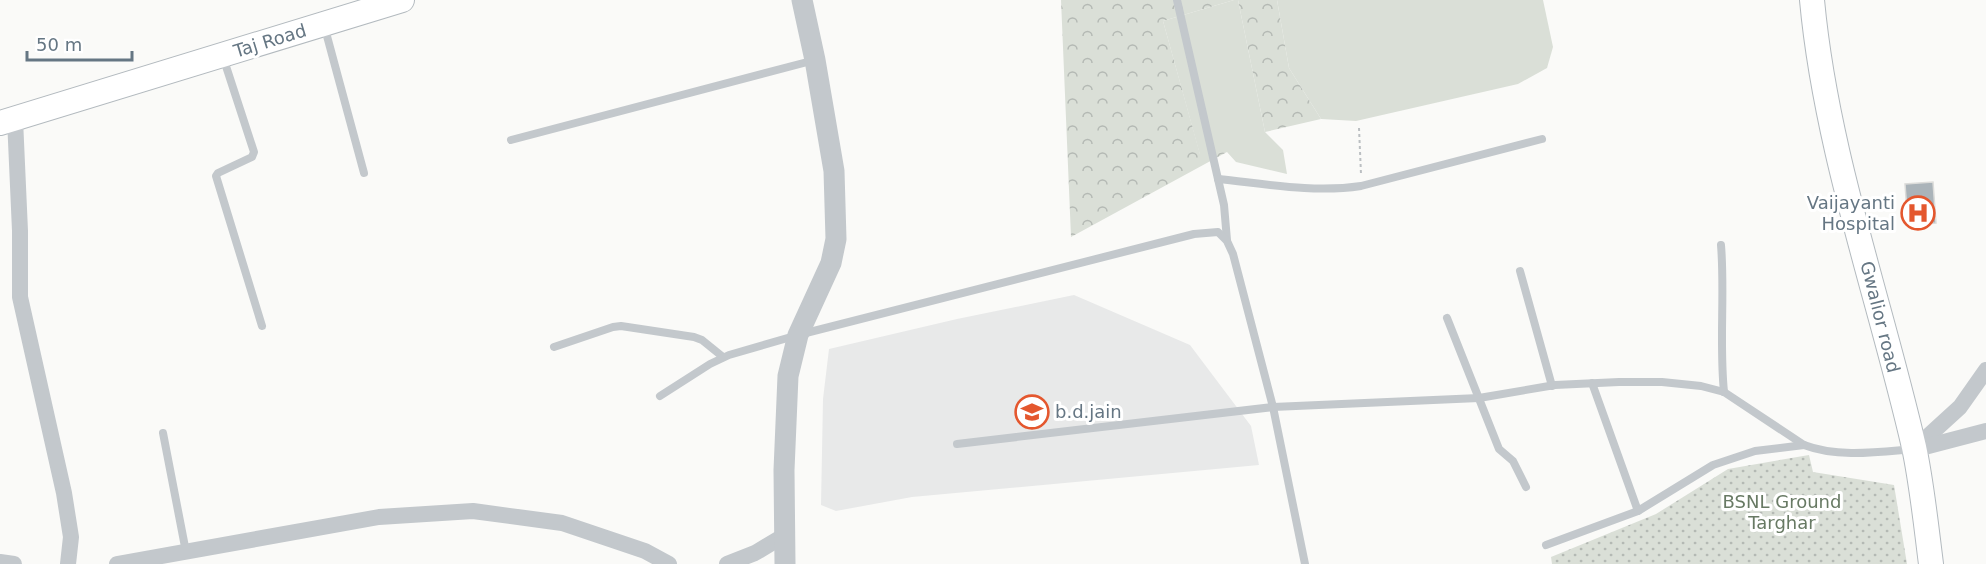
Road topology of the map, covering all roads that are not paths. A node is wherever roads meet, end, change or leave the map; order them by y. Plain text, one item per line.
1 (402, 0) edge
2 (802, 0) edge
3 (1177, 0) edge
4 (1812, 0) edge
5 (324, 24) junction
6 (223, 56) junction
7 (816, 60) junction
8 (8, 121) edge
9 (1542, 139) dead end
10 (511, 140) dead end
11 (364, 173) dead end
12 (1218, 179) junction
13 (1227, 241) junction
14 (1721, 244) dead end
15 (1520, 271) dead end
16 (1447, 318) dead end
17 (262, 326) dead end
18 (798, 335) junction
19 (554, 347) dead end
20 (723, 357) junction
21 (1986, 370) edge
22 (1592, 383) junction
23 (1552, 386) junction
24 (1724, 392) junction
25 (660, 396) dead end
26 (1479, 398) junction
27 (1960, 406) junction
28 (1273, 407) junction
29 (164, 433) dead end
30 (1979, 433) edge
31 (957, 444) dead end
32 (1804, 445) junction
33 (1914, 449) junction
34 (1526, 487) dead end
35 (1638, 511) junction
36 (785, 535) junction
37 (1546, 545) dead end
38 (186, 552) junction
39 (0, 563) edge
40 (14, 564) edge
41 (68, 564) edge
42 (117, 564) edge
43 (669, 564) edge
44 (727, 564) edge
45 (785, 564) edge
46 (1305, 564) edge
47 (1931, 564) edge

1 - 5 main road, Taj Road
2 - 7 street
3 - 12 lane
4 - 33 main road, Gwalior road
5 - 6 main road, Taj Road
5 - 11 lane
6 - 8 main road, Taj Road
6 - 17 lane
7 - 10 lane
7 - 18 street
8 - 41 street
9 - 12 lane
12 - 13 lane
13 - 18 lane
13 - 28 lane
14 - 24 lane
15 - 23 lane
16 - 26 lane
18 - 20 lane
18 - 36 street
19 - 20 lane
20 - 25 lane
21 - 27 street
22 - 23 lane
22 - 24 lane
22 - 35 lane
23 - 26 lane
24 - 32 lane
26 - 28 lane
26 - 34 lane
27 - 30 street
27 - 33 street
28 - 31 lane
28 - 46 lane
29 - 38 lane
30 - 33 street
32 - 33 lane
32 - 35 lane
33 - 47 main road, Gwalior road
35 - 37 lane
36 - 44 street
36 - 45 street
38 - 42 street
38 - 43 street
39 - 40 street

